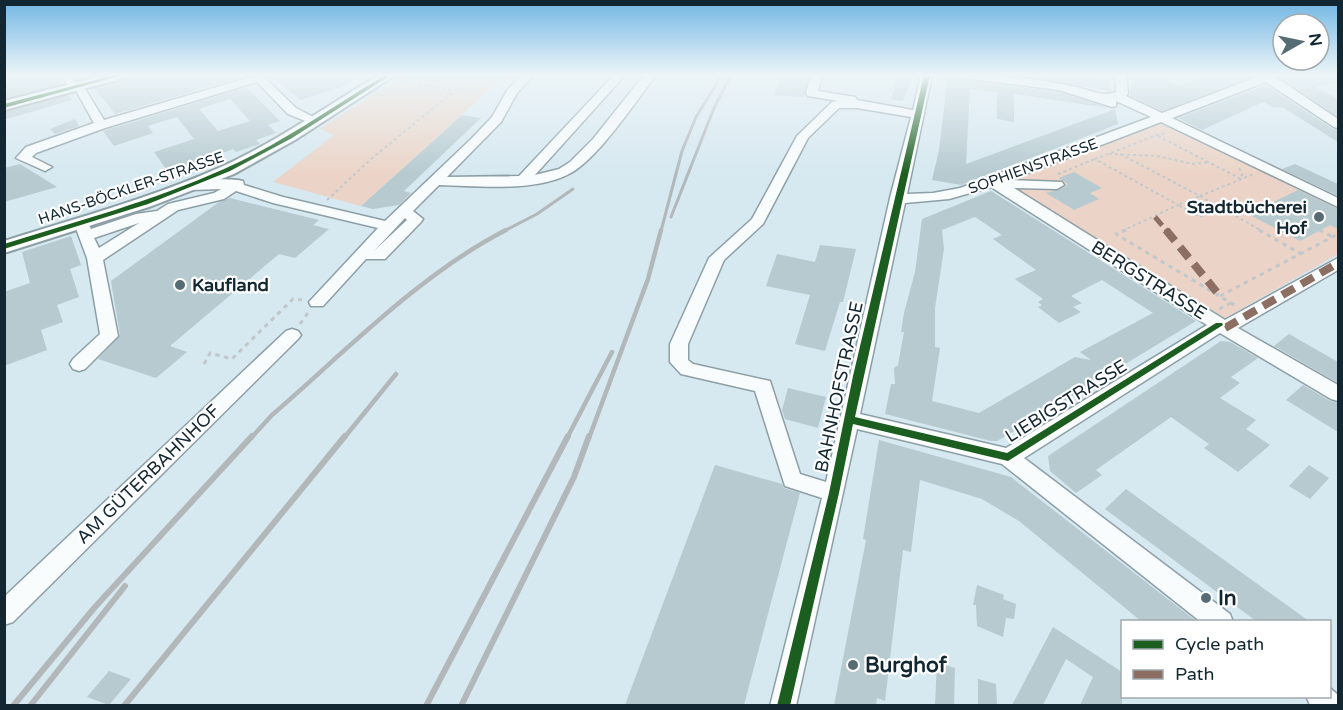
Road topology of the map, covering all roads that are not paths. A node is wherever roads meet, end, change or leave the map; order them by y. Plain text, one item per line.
1 (90, 108) edge
2 (155, 108) edge
3 (289, 108) edge
4 (336, 108) edge
5 (502, 108) edge
6 (589, 108) edge
7 (623, 108) edge
8 (833, 108) edge
9 (893, 108) edge
10 (901, 108) edge
11 (907, 108) edge
12 (1120, 108) edge
13 (1140, 108) edge
14 (1186, 108) edge
15 (1316, 108) edge
16 (918, 111) junction
17 (1161, 118) junction
18 (313, 120) junction
19 (1147, 123) junction
20 (1338, 124) edge
21 (101, 125) junction
22 (240, 164) junction
23 (45, 166) dead end
24 (524, 179) junction
25 (435, 181) junction
26 (994, 182) junction
27 (1057, 185) dead end
28 (192, 186) junction
29 (239, 186) junction
30 (897, 198) junction
31 (1338, 203) edge
32 (404, 211) junction
33 (163, 213) junction
34 (388, 226) junction
35 (85, 232) junction
36 (4, 248) edge
37 (360, 254) junction
38 (95, 258) junction
39 (1338, 263) edge
40 (316, 302) road end
41 (1222, 326) junction
42 (292, 335) road end
43 (79, 364) dead end
44 (1338, 394) edge
45 (849, 419) junction
46 (1008, 457) junction
47 (834, 493) junction
48 (4, 614) edge
49 (1220, 620) edge
50 (783, 705) edge

1 - 21 street
2 - 21 street
3 - 18 street
4 - 18 main road, HANS-BÖCKLER-STRASSE
5 - 25 street
6 - 24 street
7 - 24 street
8 - 47 street
9 - 16 street
10 - 16 street
11 - 16 street
12 - 19 street
13 - 17 street
14 - 17 street, SOPHIENSTRASSE
15 - 20 street
16 - 30 street, BAHNHOFSTRASSE
17 - 19 street, SOPHIENSTRASSE
17 - 31 street
18 - 22 main road, HANS-BÖCKLER-STRASSE
19 - 26 street, SOPHIENSTRASSE
21 - 23 street
22 - 28 main road, HANS-BÖCKLER-STRASSE
22 - 29 street
24 - 25 street
25 - 32 street
26 - 27 street
26 - 30 street, SOPHIENSTRASSE
26 - 41 street, BERGSTRASSE
28 - 29 street
28 - 35 main road, HANS-BÖCKLER-STRASSE
29 - 33 street
29 - 34 street
30 - 45 street, BAHNHOFSTRASSE
32 - 34 street
32 - 37 street
33 - 35 street
33 - 38 street
34 - 37 street
35 - 36 main road, HANS-BÖCKLER-STRASSE
35 - 38 street
37 - 40 street
38 - 43 street
39 - 41 street, LIEBIGSTRASSE
41 - 44 street, BERGSTRASSE
41 - 46 street, LIEBIGSTRASSE
42 - 48 street, AM GÜTERBAHNHOF
45 - 46 street, LIEBIGSTRASSE
45 - 47 street, BAHNHOFSTRASSE
46 - 49 street
47 - 50 street, BAHNHOFSTRASSE

